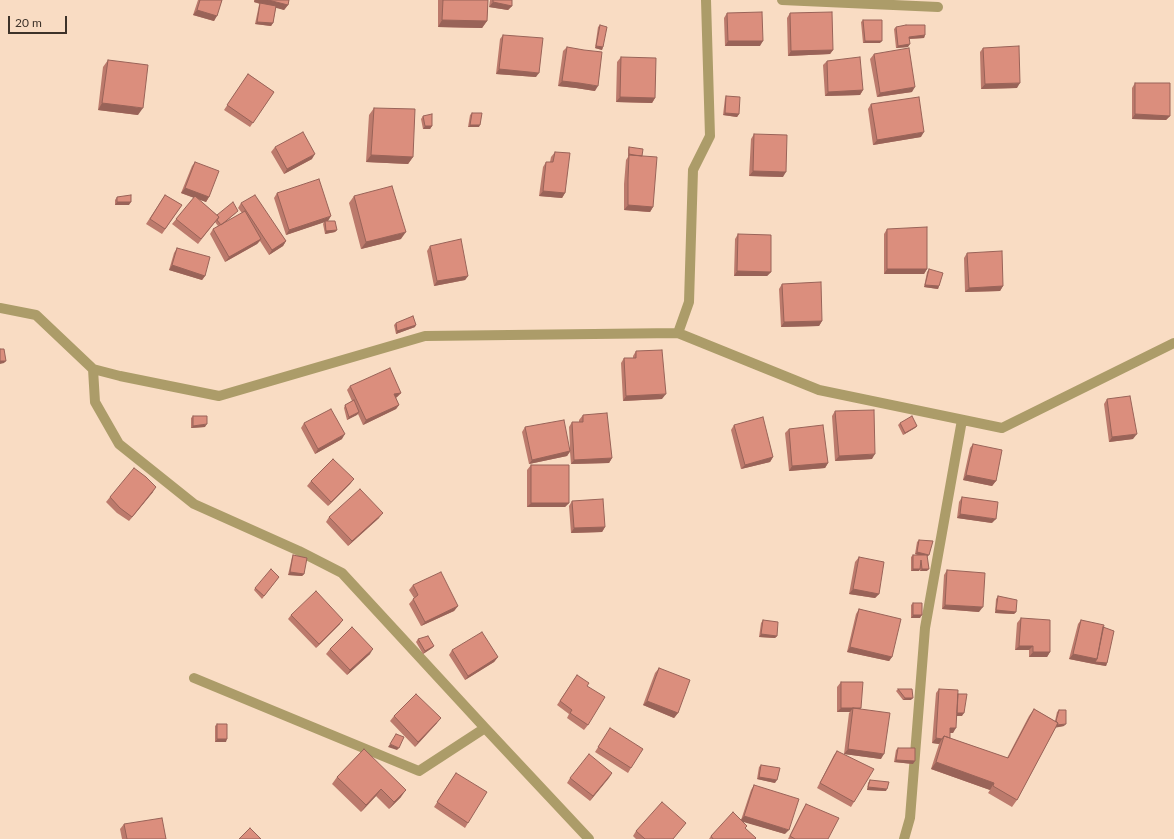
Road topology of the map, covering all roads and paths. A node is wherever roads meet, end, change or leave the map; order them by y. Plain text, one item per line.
1 (706, 0) edge
2 (782, 0) edge
3 (938, 7) dead end
4 (0, 308) edge
5 (678, 333) junction
6 (1174, 343) edge
7 (93, 369) junction
8 (962, 420) junction
9 (194, 678) dead end
10 (485, 728) junction
11 (589, 839) edge
12 (904, 839) edge

1 - 5 street
2 - 3 street
4 - 7 street
5 - 7 street
5 - 8 street
6 - 8 street
7 - 10 street
8 - 12 street
9 - 10 street
10 - 11 street

